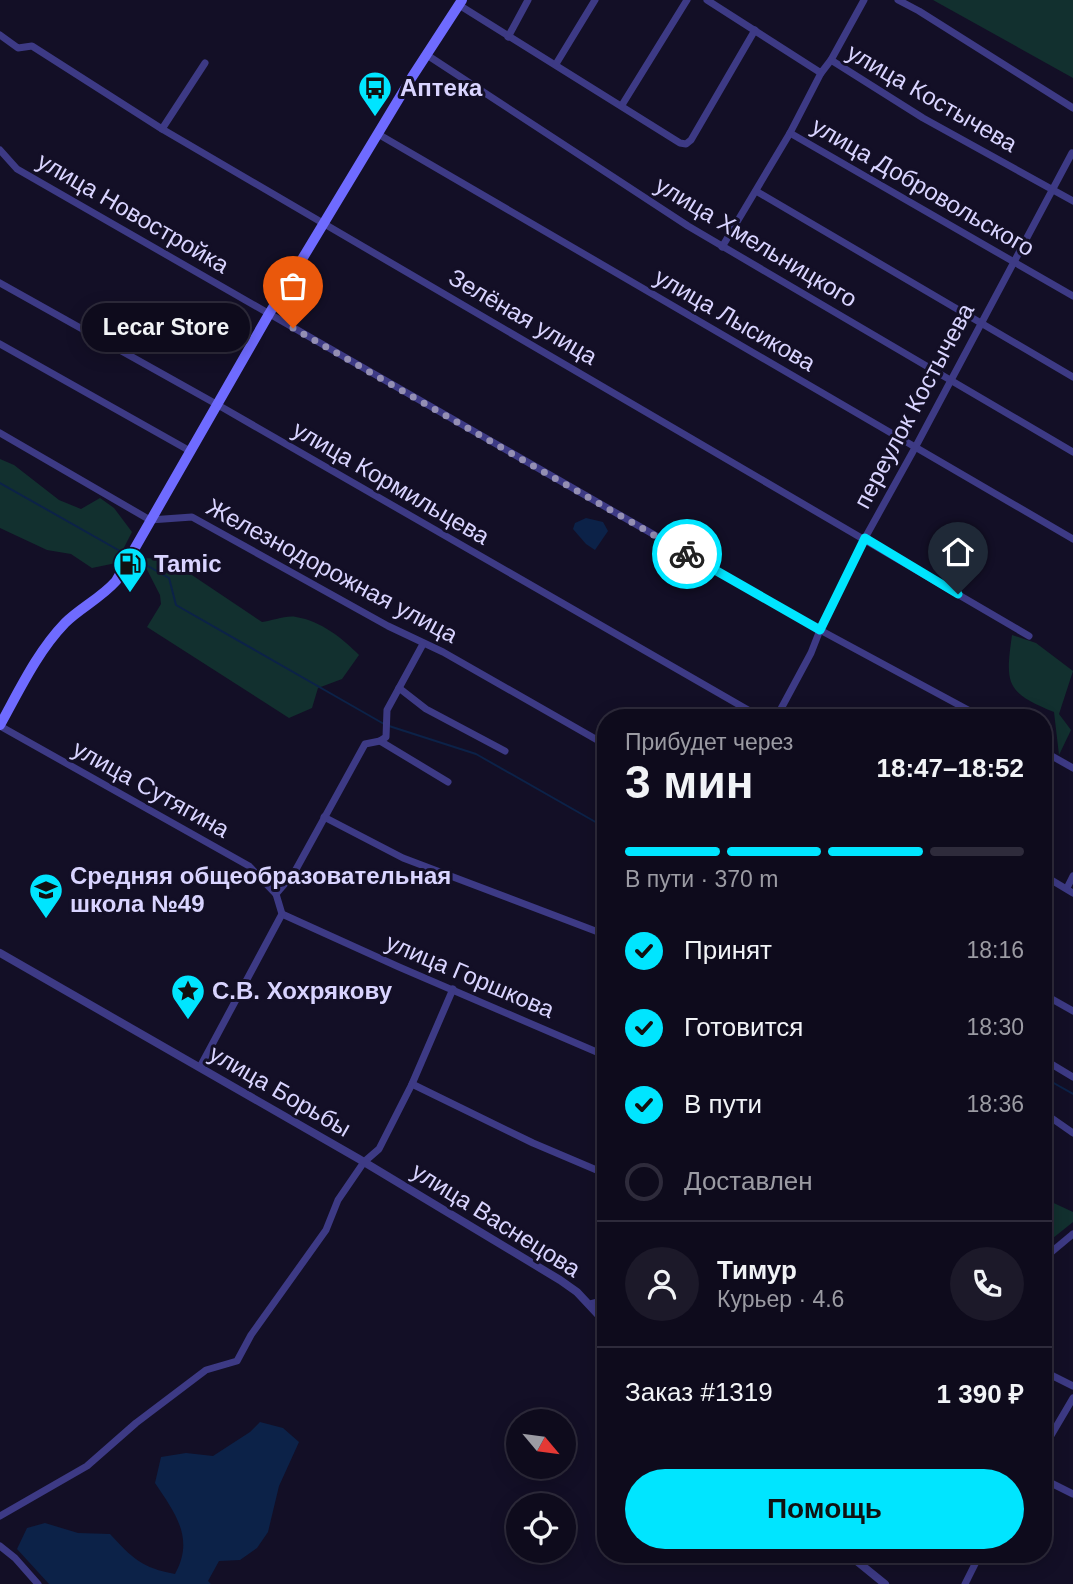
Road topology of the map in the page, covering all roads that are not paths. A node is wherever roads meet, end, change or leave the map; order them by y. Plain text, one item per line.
1 (528, 0) edge
2 (595, 0) edge
3 (687, 0) edge
4 (706, 0) edge
5 (864, 0) edge
6 (898, 0) edge
7 (460, 2) edge
8 (755, 30) junction
9 (0, 35) edge
10 (508, 37) junction
11 (427, 55) junction
12 (831, 60) junction
13 (205, 63) dead end
14 (556, 64) junction
15 (821, 73) junction
16 (622, 106) junction
17 (1073, 108) edge
18 (162, 130) junction
19 (790, 133) junction
20 (378, 134) junction
21 (0, 150) edge
22 (1072, 153) edge
23 (1052, 189) junction
24 (756, 191) junction
25 (1073, 201) edge
26 (323, 223) junction
27 (722, 247) junction
28 (1014, 261) junction
29 (0, 283) edge
30 (1073, 296) edge
31 (270, 314) junction
32 (981, 323) junction
33 (0, 344) edge
34 (1073, 377) edge
35 (951, 380) junction
36 (218, 405) junction
37 (0, 433) edge
38 (916, 446) junction
39 (190, 452) junction
40 (1073, 452) edge
41 (150, 520) junction
42 (865, 538) junction
43 (1073, 539) edge
44 (820, 630) junction
45 (1029, 636) dead end
46 (423, 643) junction
47 (400, 688) junction
48 (746, 709) edge
49 (781, 709) edge
50 (967, 709) edge
51 (0, 726) edge
52 (380, 741) junction
53 (597, 741) edge
54 (505, 751) dead end
55 (1052, 756) edge
56 (1073, 768) edge
57 (448, 782) dead end
58 (324, 817) junction
59 (1073, 876) edge
60 (1052, 880) edge
61 (1070, 890) edge
62 (276, 894) junction
63 (282, 914) junction
64 (597, 932) edge
65 (0, 953) edge
66 (453, 989) junction
67 (1052, 999) edge
68 (1073, 1011) edge
69 (597, 1052) edge
70 (1052, 1064) edge
71 (200, 1067) junction
72 (1073, 1077) edge
73 (412, 1084) junction
74 (1052, 1118) edge
75 (1073, 1133) edge
76 (362, 1161) junction
77 (597, 1170) edge
78 (1073, 1234) edge
79 (1052, 1252) edge
80 (597, 1302) edge
81 (590, 1304) junction
82 (597, 1312) edge
83 (1052, 1375) edge
84 (1073, 1385) edge
85 (1073, 1398) edge
86 (1052, 1434) edge
87 (1052, 1484) edge
88 (1073, 1494) edge
89 (0, 1516) edge
90 (0, 1546) edge
91 (859, 1563) edge
92 (976, 1563) edge
93 (38, 1584) edge
94 (885, 1584) edge
95 (965, 1584) edge

1 - 10 street
2 - 14 street
3 - 16 street
4 - 8 street, улица Костычева
5 - 12 street
6 - 17 street
7 - 10 street
7 - 11 main road
8 - 15 street, улица Костычева
8 - 16 street
9 - 18 street, Зелёная улица
10 - 14 street
11 - 20 main road
11 - 27 street, улица Хмельницкого
12 - 15 street, улица Костычева
12 - 23 street, улица Костычева
13 - 18 street
14 - 16 street
15 - 19 street
18 - 26 street, Зелёная улица
19 - 24 street
19 - 28 street, улица Добровольского
20 - 26 main road
20 - 38 street, улица Лысикова
21 - 31 street, улица Новостройка
22 - 23 street, переулок Костычева
23 - 25 street, улица Костычева
23 - 28 street, переулок Костычева
24 - 27 street
24 - 32 street
26 - 31 main road
26 - 42 street, Зелёная улица
27 - 35 street, улица Хмельницкого
28 - 30 street, улица Добровольского
28 - 32 street, переулок Костычева
29 - 36 street, улица Кормильцева
31 - 36 main road
31 - 44 street, улица Новостройка
32 - 34 street
32 - 35 street, переулок Костычева
33 - 39 street
35 - 38 street, переулок Костычева
35 - 40 street, улица Хмельницкого
36 - 39 main road
36 - 48 street, улица Кормильцева
37 - 41 street
38 - 42 street, переулок Костычева
38 - 43 street, улица Лысикова
39 - 41 main road
41 - 46 street, Железнодорожная улица
41 - 51 main road
42 - 44 street, переулок Костычева
42 - 45 street, Зелёная улица
44 - 49 street, переулок Костычева
44 - 50 street, улица Новостройка
46 - 47 street
46 - 53 street, Железнодорожная улица
47 - 52 street
47 - 54 street
51 - 62 street, улица Сутягина
52 - 57 street
52 - 58 street
55 - 56 street
58 - 62 street
58 - 64 street
59 - 61 street
60 - 61 street
62 - 63 street
63 - 66 street, улица Горшкова
63 - 71 street
65 - 71 street, улица Борьбы
66 - 69 street, улица Горшкова
66 - 73 street
67 - 68 street
70 - 72 street
71 - 76 street, улица Борьбы
73 - 76 street
73 - 77 street
74 - 75 street
76 - 81 street, улица Васнецова
76 - 89 street
78 - 79 street
80 - 81 street
81 - 82 street, улица Васнецова
83 - 84 street
85 - 86 street
87 - 88 street
90 - 93 street
91 - 94 street
92 - 95 street

